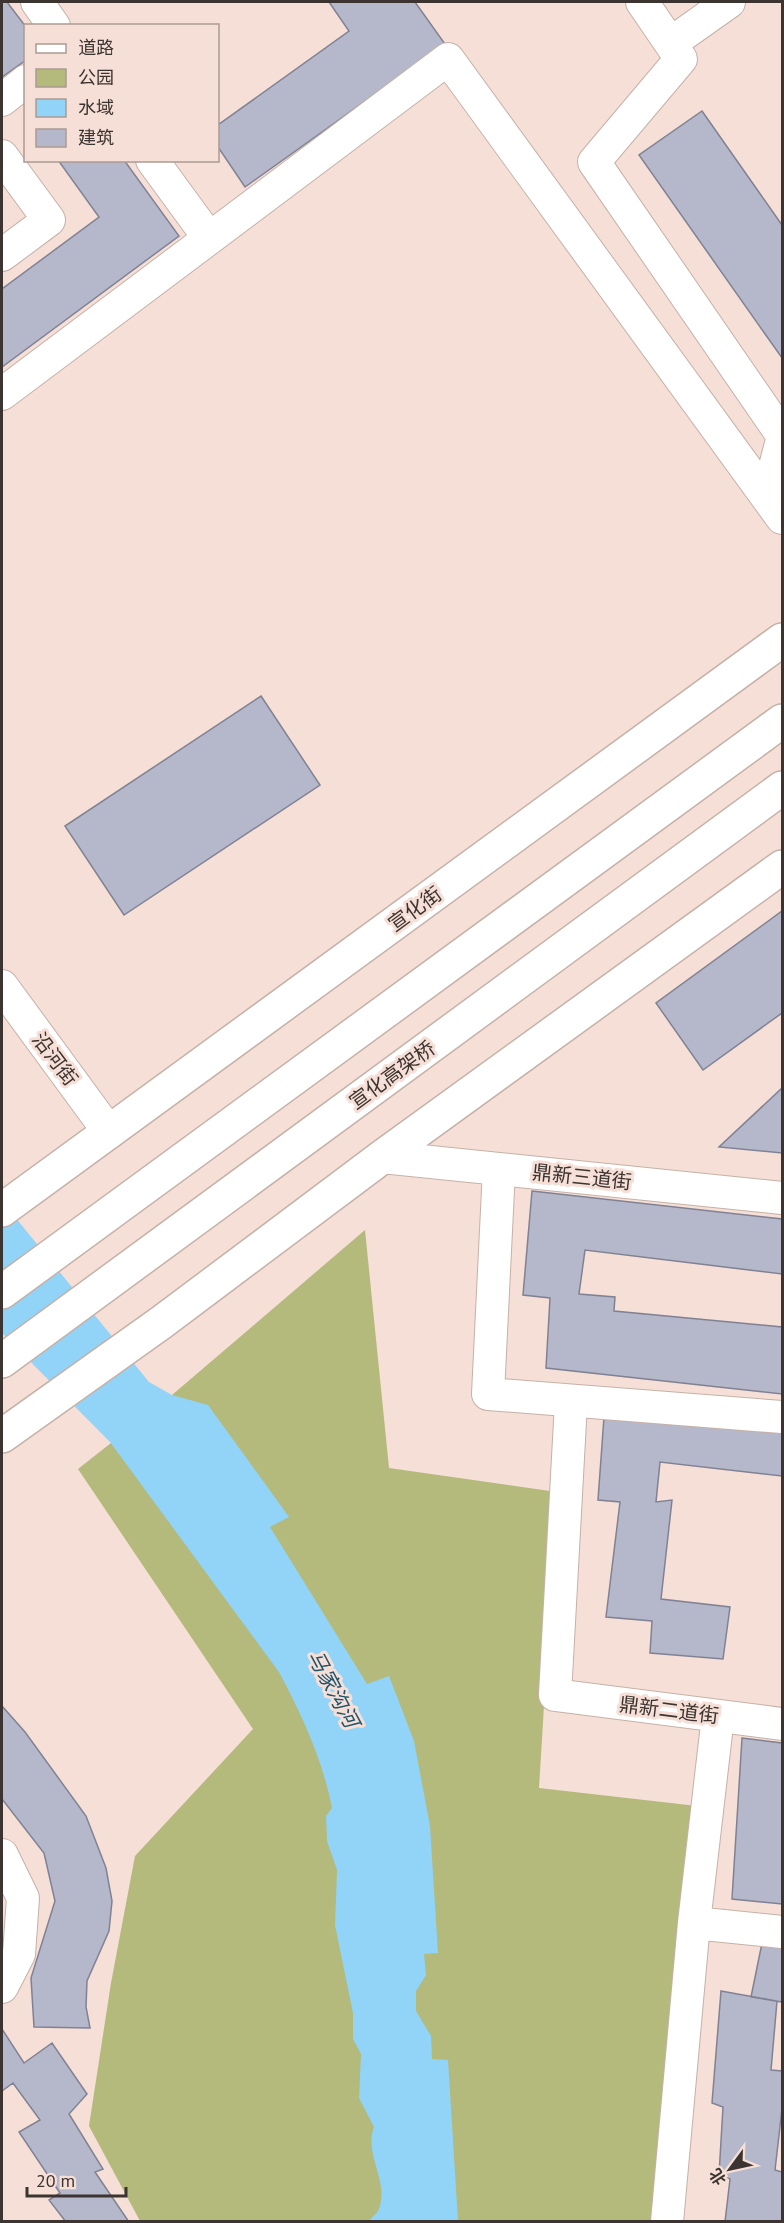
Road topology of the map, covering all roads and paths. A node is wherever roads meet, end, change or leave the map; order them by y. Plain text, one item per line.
1 (37, 2) edge
2 (642, 2) edge
3 (729, 2) edge
4 (53, 24) edge
5 (670, 43) junction
6 (24, 83) edge
7 (2, 100) edge
8 (2, 156) edge
9 (154, 162) edge
10 (209, 238) junction
11 (2, 255) edge
12 (2, 394) edge
13 (783, 435) edge
14 (783, 440) edge
15 (775, 507) edge
16 (783, 640) edge
17 (783, 721) edge
18 (783, 788) edge
19 (783, 867) edge
20 (2, 986) edge
21 (110, 1132) junction
22 (382, 1157) junction
23 (499, 1169) junction
24 (783, 1198) edge
25 (2, 1210) edge
26 (2, 1292) edge
27 (2, 1361) edge
28 (571, 1403) junction
29 (783, 1417) edge
30 (9, 1431) edge
31 (718, 1716) junction
32 (783, 1724) edge
33 (2, 1856) edge
34 (694, 1923) junction
35 (783, 1932) edge
36 (2, 1988) edge
37 (667, 2222) edge

1 - 4 street
2 - 5 street
3 - 5 street
5 - 13 street
6 - 7 street
8 - 11 street
9 - 10 street
10 - 12 street
10 - 15 street
14 - 15 street
16 - 21 highway, 宣化街
17 - 26 highway
18 - 27 highway, 宣化高架桥
19 - 22 highway
20 - 21 street, 沿河街
21 - 25 highway, 宣化街
22 - 23 street, 鼎新三道街
22 - 30 highway
23 - 24 street, 鼎新三道街
23 - 28 street
28 - 29 street
28 - 31 street, 鼎新二道街
31 - 32 street, 鼎新二道街
31 - 34 street
33 - 36 street
34 - 35 street
34 - 37 street

